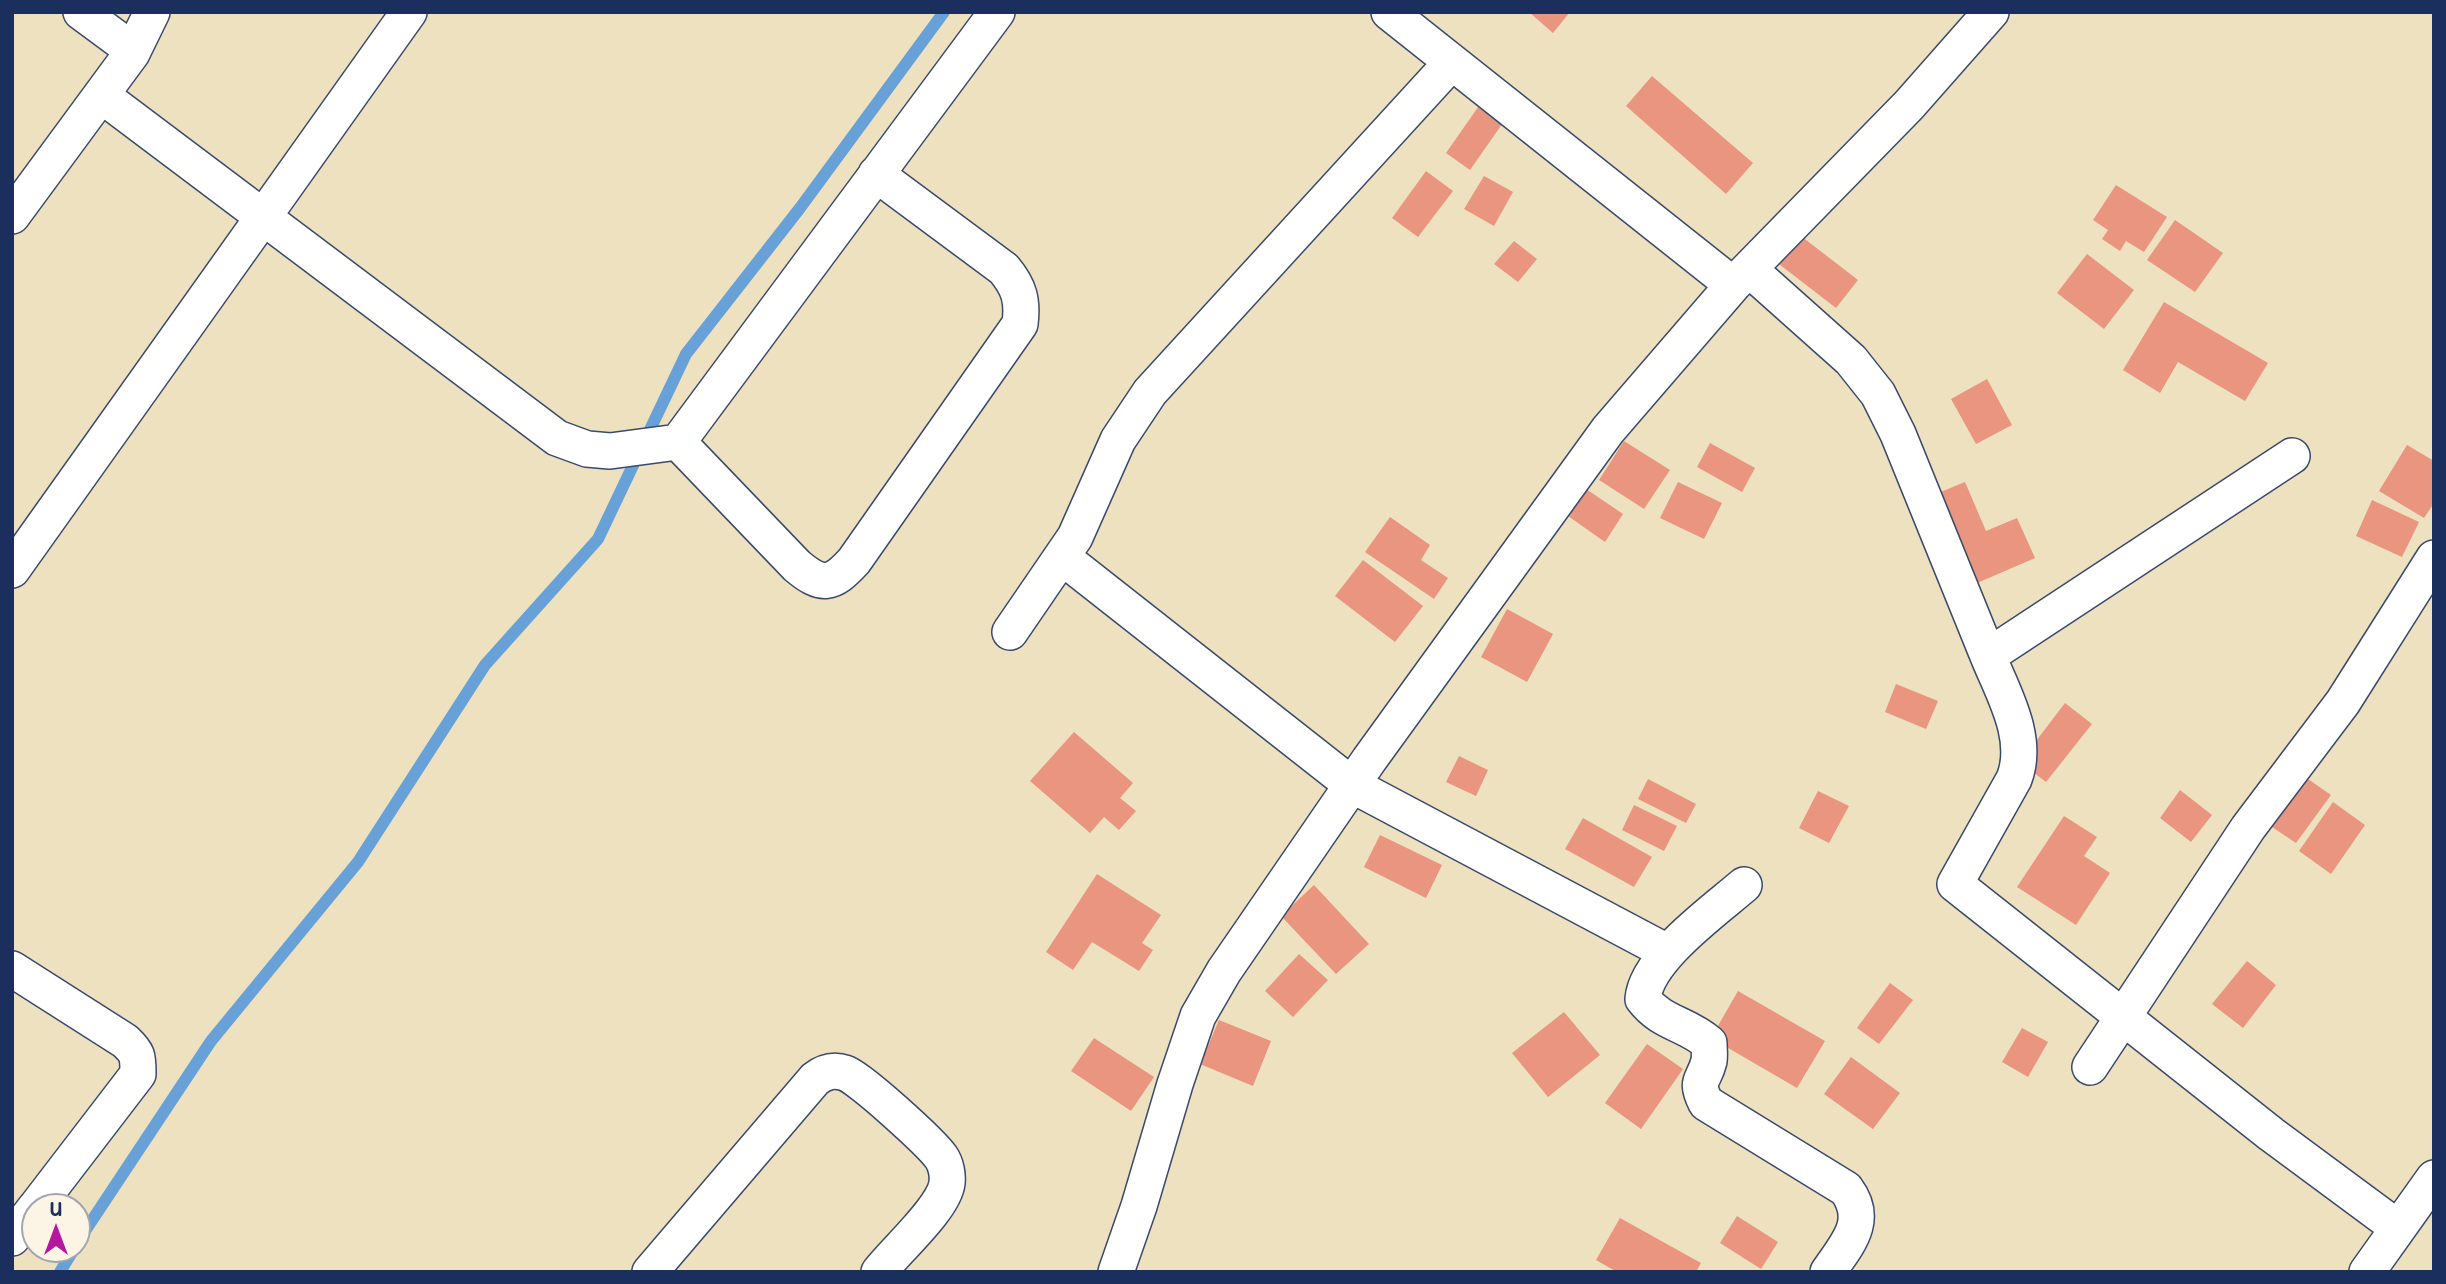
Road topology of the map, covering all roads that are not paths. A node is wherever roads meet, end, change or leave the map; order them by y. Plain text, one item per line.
1 (81, 12) edge
2 (152, 12) edge
3 (409, 12) edge
4 (997, 12) edge
5 (1389, 12) edge
6 (1992, 12) edge
7 (132, 53) junction
8 (1452, 62) junction
9 (101, 95) junction
10 (876, 174) junction
11 (12, 216) edge
12 (262, 217) junction
13 (1741, 277) junction
14 (678, 442) junction
15 (2292, 456) dead end
16 (1062, 558) junction
17 (2434, 558) edge
18 (12, 570) edge
19 (1010, 632) dead end
20 (1988, 656) junction
21 (1352, 785) junction
22 (1744, 885) dead end
23 (1667, 952) junction
24 (12, 969) edge
25 (2123, 1017) junction
26 (2090, 1067) dead end
27 (2434, 1178) edge
28 (47, 1193) edge
29 (2398, 1228) junction
30 (650, 1272) edge
31 (879, 1272) edge
32 (1115, 1272) edge
33 (1828, 1272) edge
34 (2367, 1272) edge

1 - 7 street
2 - 7 street
3 - 12 street
4 - 10 street
5 - 8 street
6 - 13 street
7 - 9 street
8 - 13 street
8 - 16 street
9 - 11 street
9 - 12 street
10 - 14 street
10 - 14 street
12 - 14 street
12 - 18 street
13 - 20 street
13 - 21 street
15 - 20 street
16 - 19 street
16 - 21 street
17 - 25 street
20 - 25 street
21 - 23 street
21 - 32 street
22 - 23 street
23 - 33 street
24 - 28 street
25 - 26 street
25 - 29 street
27 - 29 street
29 - 34 street
30 - 31 street

